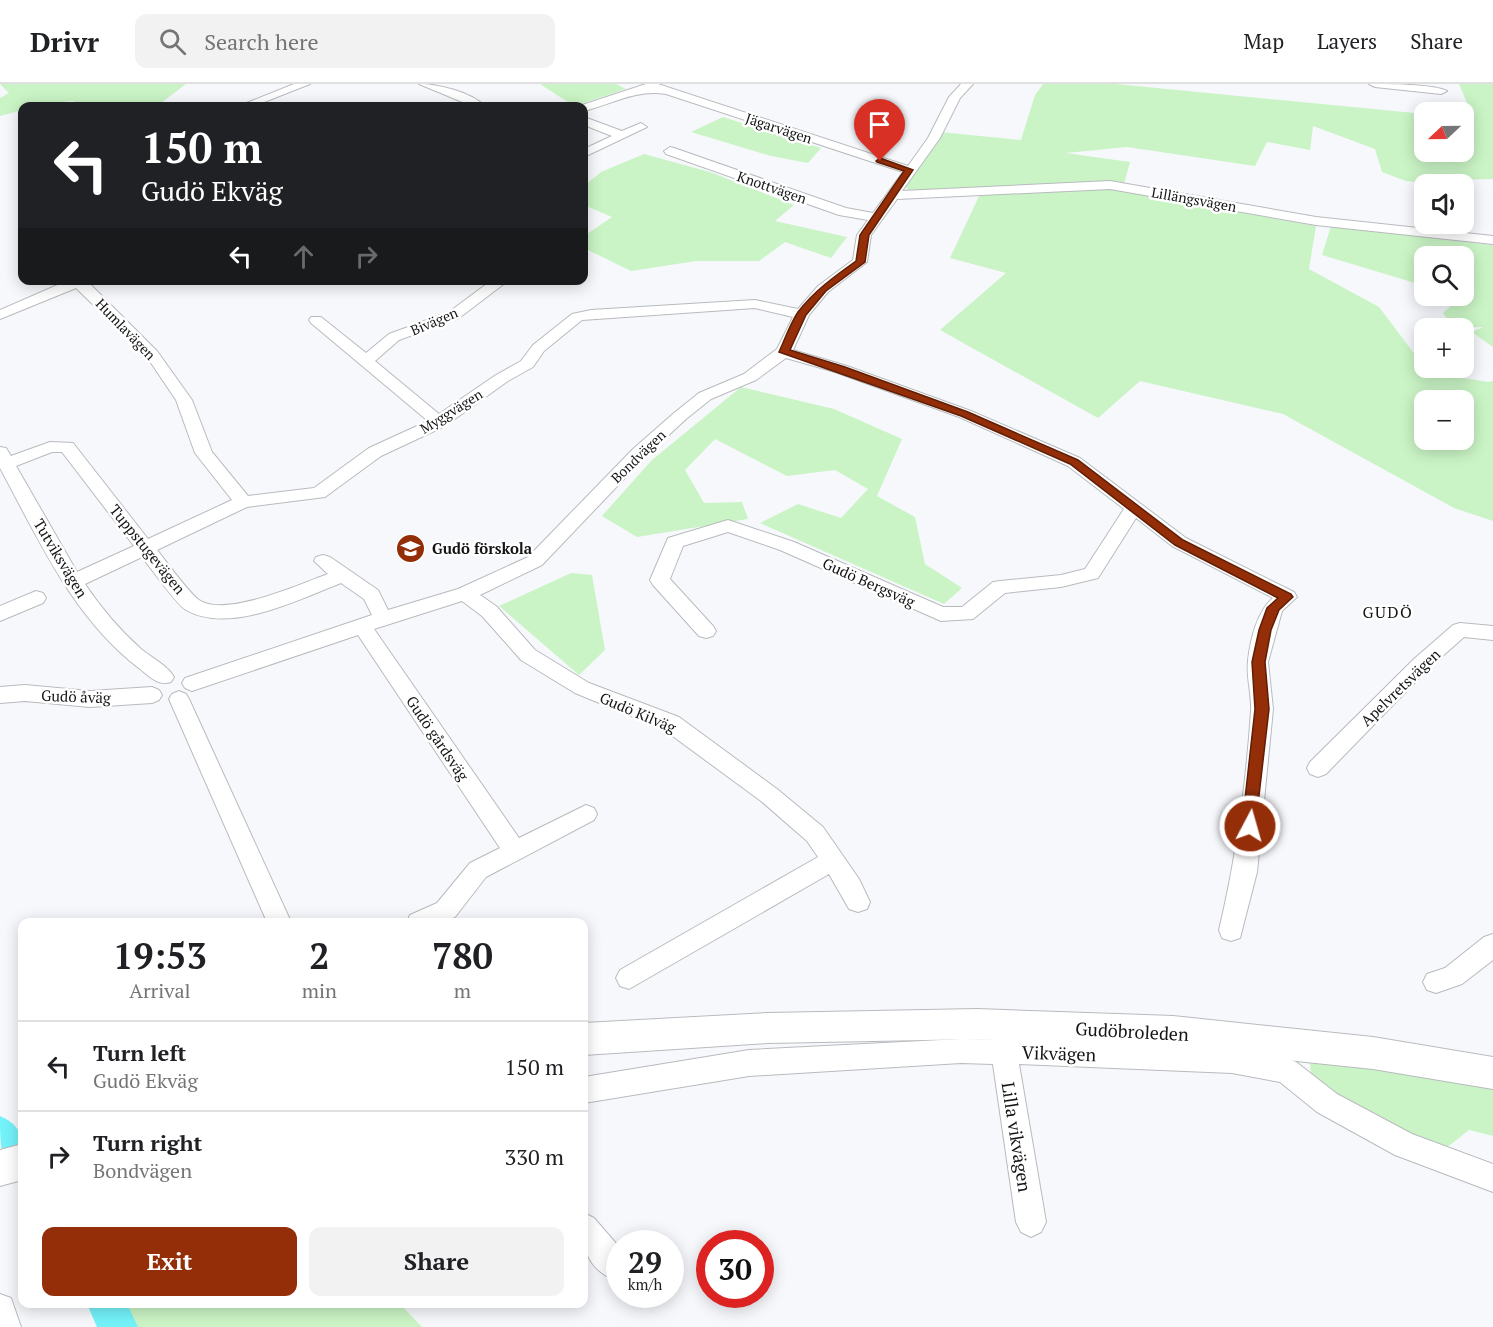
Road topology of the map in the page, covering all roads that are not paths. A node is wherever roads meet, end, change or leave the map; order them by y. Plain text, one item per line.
1 (304, 84) edge
2 (425, 84) edge
3 (967, 84) edge
4 (1375, 84) edge
5 (652, 86) edge
6 (1441, 91) dead end
7 (256, 102) edge
8 (472, 102) edge
9 (588, 107) edge
10 (588, 123) edge
11 (641, 127) dead end
12 (621, 135) junction
13 (588, 151) edge
14 (670, 151) dead end
15 (909, 170) junction
16 (893, 195) junction
17 (875, 217) junction
18 (1493, 240) edge
19 (71, 285) edge
20 (85, 285) edge
21 (495, 285) edge
22 (802, 314) junction
23 (0, 315) edge
24 (316, 320) dead end
25 (784, 352) junction
26 (366, 360) junction
27 (439, 422) junction
28 (3, 458) edge
29 (243, 502) junction
30 (1133, 509) junction
31 (145, 548) junction
32 (323, 561) dead end
33 (344, 575) junction
34 (72, 582) junction
35 (465, 594) junction
36 (36, 598) dead end
37 (0, 614) edge
38 (383, 618) junction
39 (362, 626) junction
40 (706, 631) dead end
41 (1493, 633) edge
42 (164, 677) junction
43 (185, 691) junction
44 (0, 695) edge
45 (152, 695) junction
46 (1318, 768) dead end
47 (586, 814) dead end
48 (515, 851) junction
49 (833, 860) junction
50 (858, 902) dead end
51 (277, 918) edge
52 (428, 918) edge
53 (1231, 930) dead end
54 (1493, 945) edge
55 (629, 978) dead end
56 (1436, 982) dead end
57 (768, 1028) junction
58 (588, 1039) edge
59 (588, 1050) edge
60 (1004, 1051) junction
61 (1493, 1073) edge
62 (588, 1089) edge
63 (18, 1150) edge
64 (0, 1155) edge
65 (18, 1163) edge
66 (0, 1168) edge
67 (1492, 1184) edge
68 (1031, 1222) dead end
69 (588, 1233) edge
70 (606, 1255) edge
71 (0, 1309) edge
72 (6, 1327) edge

1 - 7 street
2 - 8 street
3 - 15 street, Bondvägen
4 - 6 street
5 - 9 street
5 - 15 street, Jägarvägen
10 - 12 street
11 - 12 street
12 - 13 street
14 - 17 street, Knottvägen
15 - 16 street, Bondvägen
16 - 17 street, Bondvägen
16 - 18 street, Lillängsvägen
17 - 22 street, Bondvägen
19 - 23 street
20 - 29 street, Humlavägen
21 - 26 street, Bivägen
22 - 25 street, Bondvägen
22 - 27 street, Myggvägen
24 - 26 street
25 - 30 street
25 - 35 street, Bondvägen
26 - 27 street
27 - 29 street, Myggvägen
28 - 31 street, Tuppstugevägen
28 - 34 street, Tutviksvägen
29 - 31 street, Myggvägen
30 - 40 street, Gudö Bergsväg
30 - 53 street
31 - 33 street, Tuppstugevägen
31 - 34 street, Myggvägen
32 - 33 street
33 - 38 street
34 - 42 street, Tutviksvägen
35 - 38 street, Bondvägen
35 - 49 street, Gudö Kilväg
36 - 37 street
38 - 39 street, Bondvägen
39 - 43 street, Bondvägen
39 - 48 street, Gudö gårdsväg
41 - 46 street, Apelvretsvägen
42 - 43 street
42 - 45 street
43 - 45 street, Gudö åväg
43 - 51 street
44 - 45 street, Gudö åväg
47 - 48 street
48 - 52 street
49 - 50 street, Gudö Kilväg
49 - 55 street
54 - 56 street
57 - 58 main road, Gudöbroleden
57 - 59 main road, Gudöbroleden
57 - 61 main road, Gudöbroleden
60 - 62 street, Vikvägen
60 - 67 street, Vikvägen
60 - 68 street, Lilla vikvägen
63 - 64 main road
65 - 66 main road
69 - 70 street
71 - 72 street

